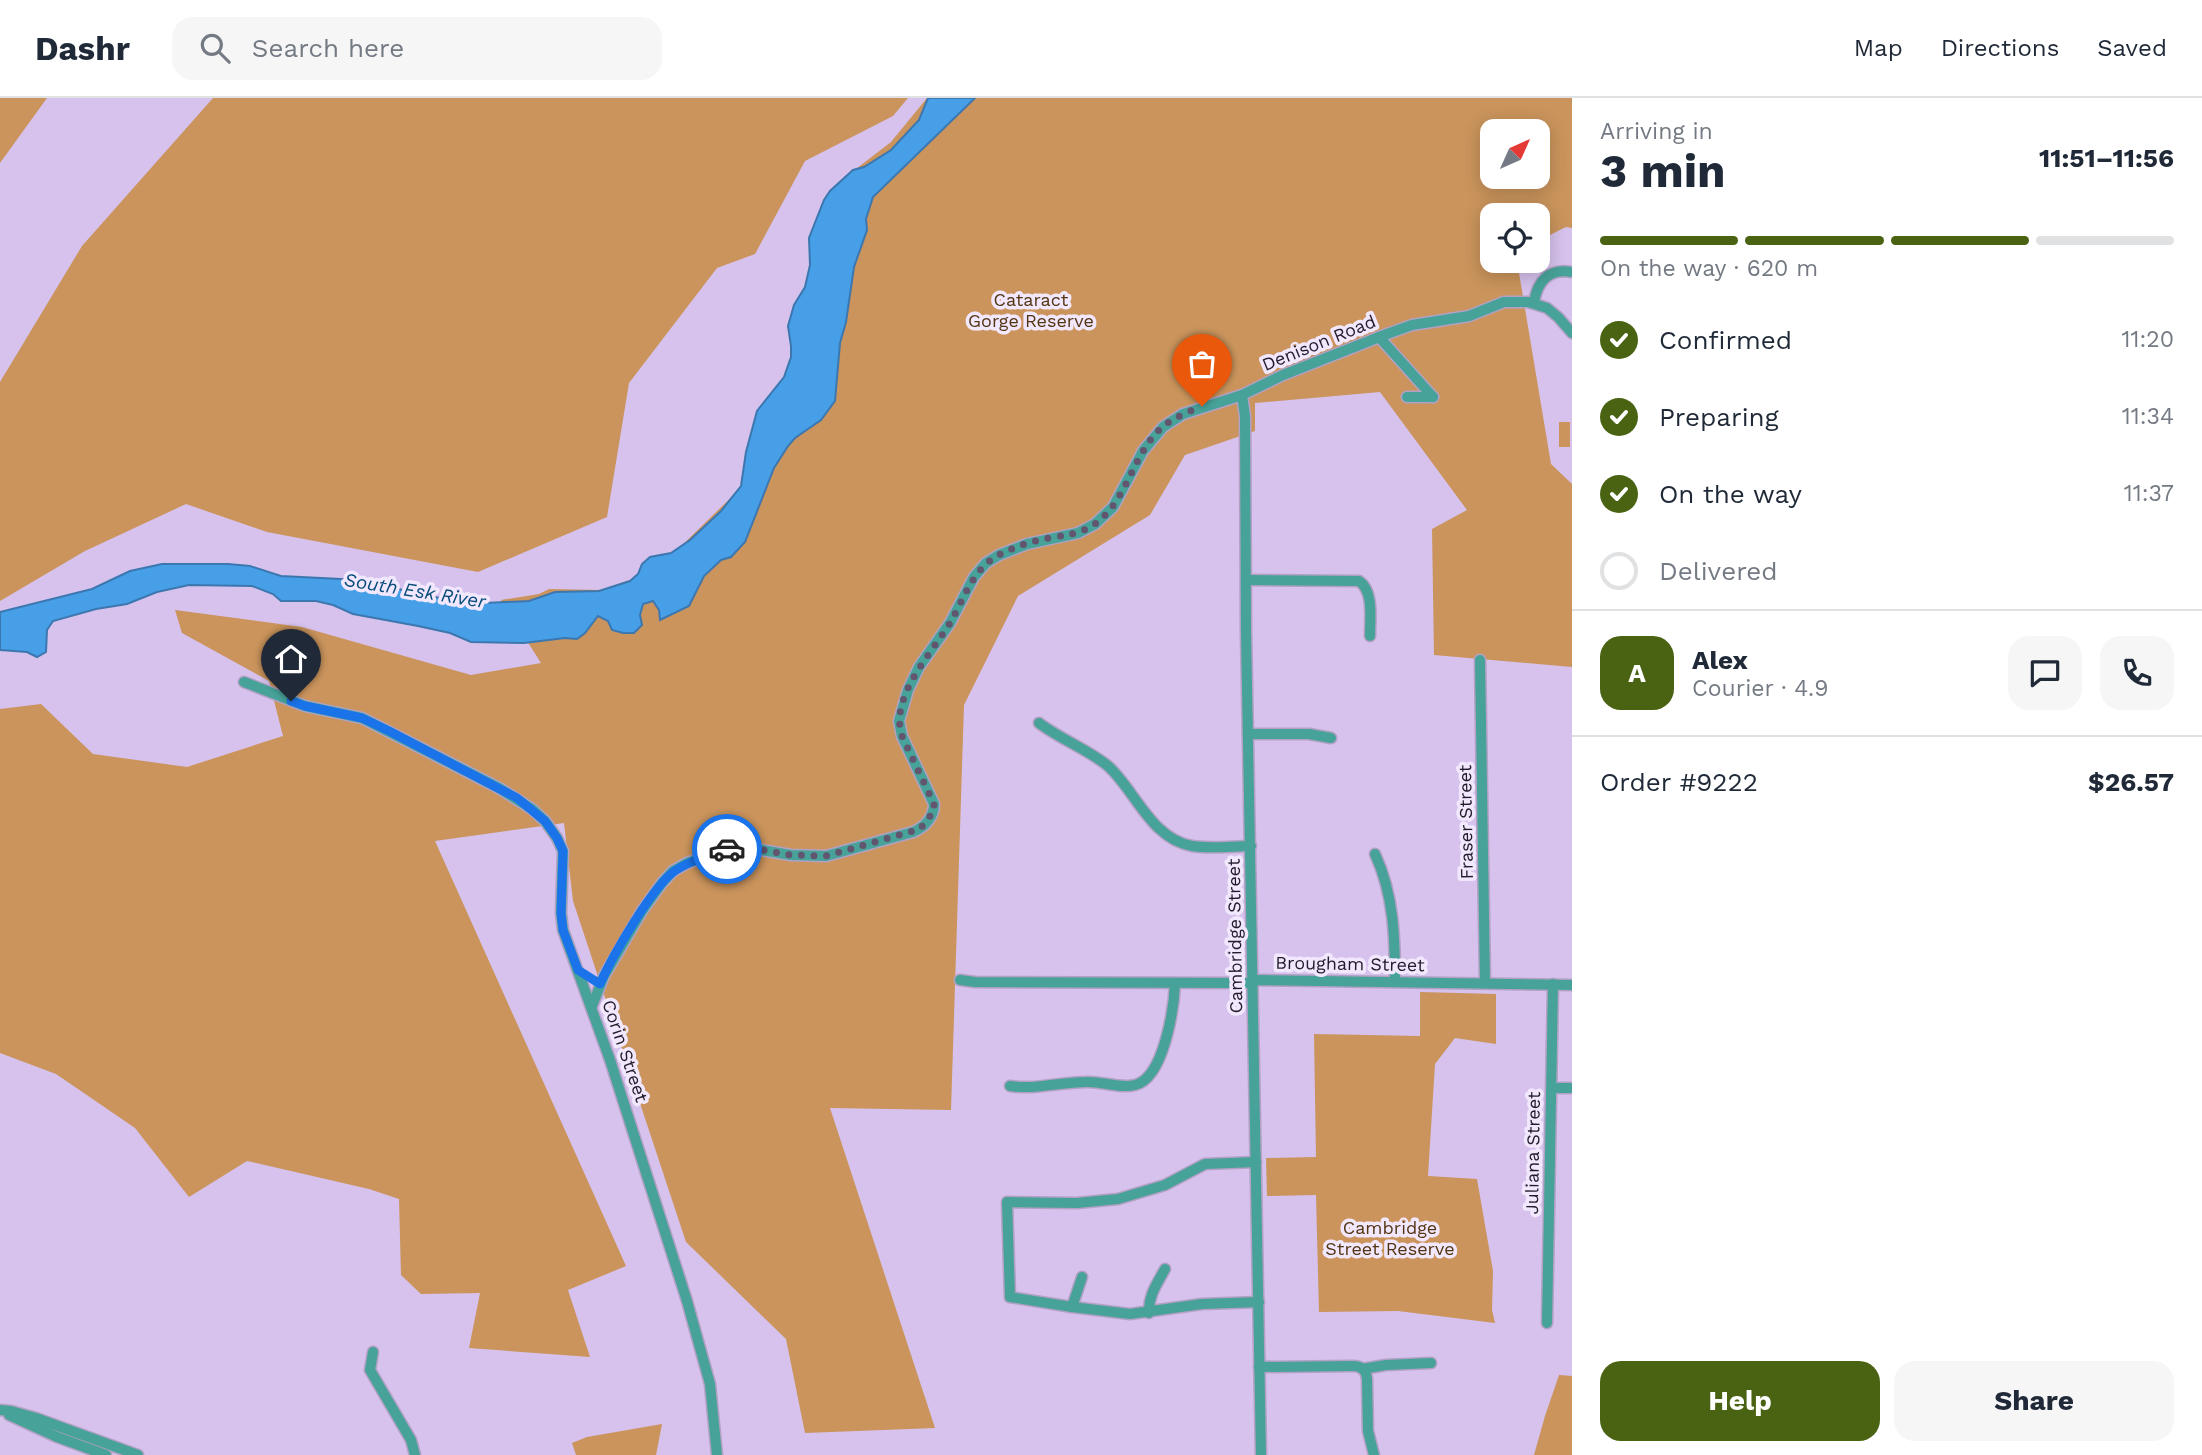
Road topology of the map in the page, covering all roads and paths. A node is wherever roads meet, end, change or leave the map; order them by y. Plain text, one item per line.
1 (1572, 272) edge
2 (1534, 303) junction
3 (1572, 333) edge
4 (1379, 337) junction
5 (1263, 384) junction
6 (1242, 395) junction
7 (1406, 397) dead end
8 (1245, 416) junction
9 (1247, 580) junction
10 (1370, 636) dead end
11 (1480, 660) dead end
12 (244, 682) dead end
13 (1039, 723) dead end
14 (1249, 734) junction
15 (1331, 738) dead end
16 (1251, 846) junction
17 (1375, 854) dead end
18 (578, 970) junction
19 (960, 980) dead end
20 (1254, 981) junction
21 (1395, 982) junction
22 (1175, 983) junction
23 (1485, 983) junction
24 (600, 984) junction
25 (1553, 984) junction
26 (1572, 985) edge
27 (592, 1006) junction
28 (1010, 1086) dead end
29 (1552, 1088) junction
30 (1572, 1088) edge
31 (1256, 1162) junction
32 (1165, 1269) dead end
33 (1082, 1278) dead end
34 (1259, 1303) junction
35 (1072, 1307) junction
36 (1149, 1312) junction
37 (1547, 1323) dead end
38 (373, 1352) dead end
39 (1431, 1363) dead end
40 (1259, 1367) junction
41 (1362, 1368) junction
42 (0, 1410) edge
43 (106, 1455) edge
44 (138, 1455) edge
45 (415, 1455) edge
46 (717, 1455) edge
47 (1261, 1455) edge
48 (1374, 1455) edge

1 - 2 street
2 - 3 street
2 - 4 street, Denison Road
4 - 5 street, Denison Road
4 - 7 street
5 - 6 street, Denison Road
5 - 8 street, Cambridge Street
6 - 8 street, Cambridge Street
6 - 24 street, Denison Road
8 - 9 street, Cambridge Street
9 - 10 street
9 - 14 street, Cambridge Street
11 - 23 street, Fraser Street
12 - 18 street, Corin Street
13 - 16 street
14 - 15 street
14 - 16 street, Cambridge Street
16 - 20 street, Cambridge Street
17 - 21 street
18 - 24 street
18 - 27 street, Corin Street
19 - 22 street, Brougham Street
20 - 21 street, Brougham Street
20 - 22 street, Brougham Street
20 - 31 street, Cambridge Street
21 - 23 street, Brougham Street
22 - 28 street
23 - 25 street, Brougham Street
24 - 27 street, Denison Road
25 - 26 street, Brougham Street
25 - 29 street, Juliana Street
27 - 46 street, Corin Street
29 - 30 street
29 - 37 street, Juliana Street
31 - 34 street, Cambridge Street
31 - 35 street
32 - 36 street
33 - 35 street
34 - 36 street
34 - 40 street, Cambridge Street
35 - 36 street
38 - 45 street
39 - 41 street
40 - 41 street
40 - 47 street, Cambridge Street
41 - 48 street
42 - 43 street
42 - 44 street

